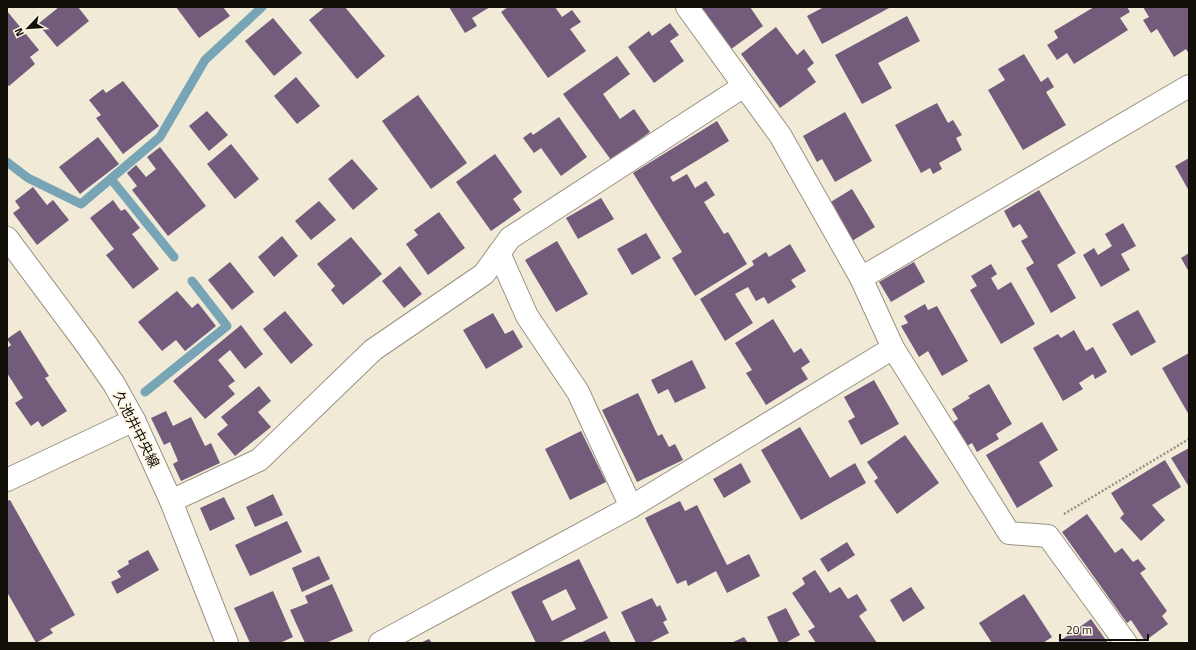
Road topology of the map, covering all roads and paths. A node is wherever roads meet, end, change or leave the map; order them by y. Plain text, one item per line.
1 (687, 7) edge
2 (744, 86) junction
3 (1189, 86) edge
4 (7, 238) edge
5 (500, 253) junction
6 (860, 278) junction
7 (893, 348) junction
8 (134, 420) junction
9 (1189, 439) edge
10 (7, 480) edge
11 (171, 501) junction
12 (631, 507) junction
13 (1048, 536) junction
14 (227, 643) edge
15 (380, 643) edge
16 (1126, 643) edge

1 - 2 street
2 - 5 street
2 - 6 street
3 - 6 street
4 - 8 street, 久池井中央線
5 - 11 street
5 - 12 street
6 - 7 street
7 - 12 street
7 - 13 street
8 - 10 street
8 - 11 street, 久池井中央線
9 - 13 path
11 - 14 street, 久池井中央線
12 - 15 street
13 - 16 street

